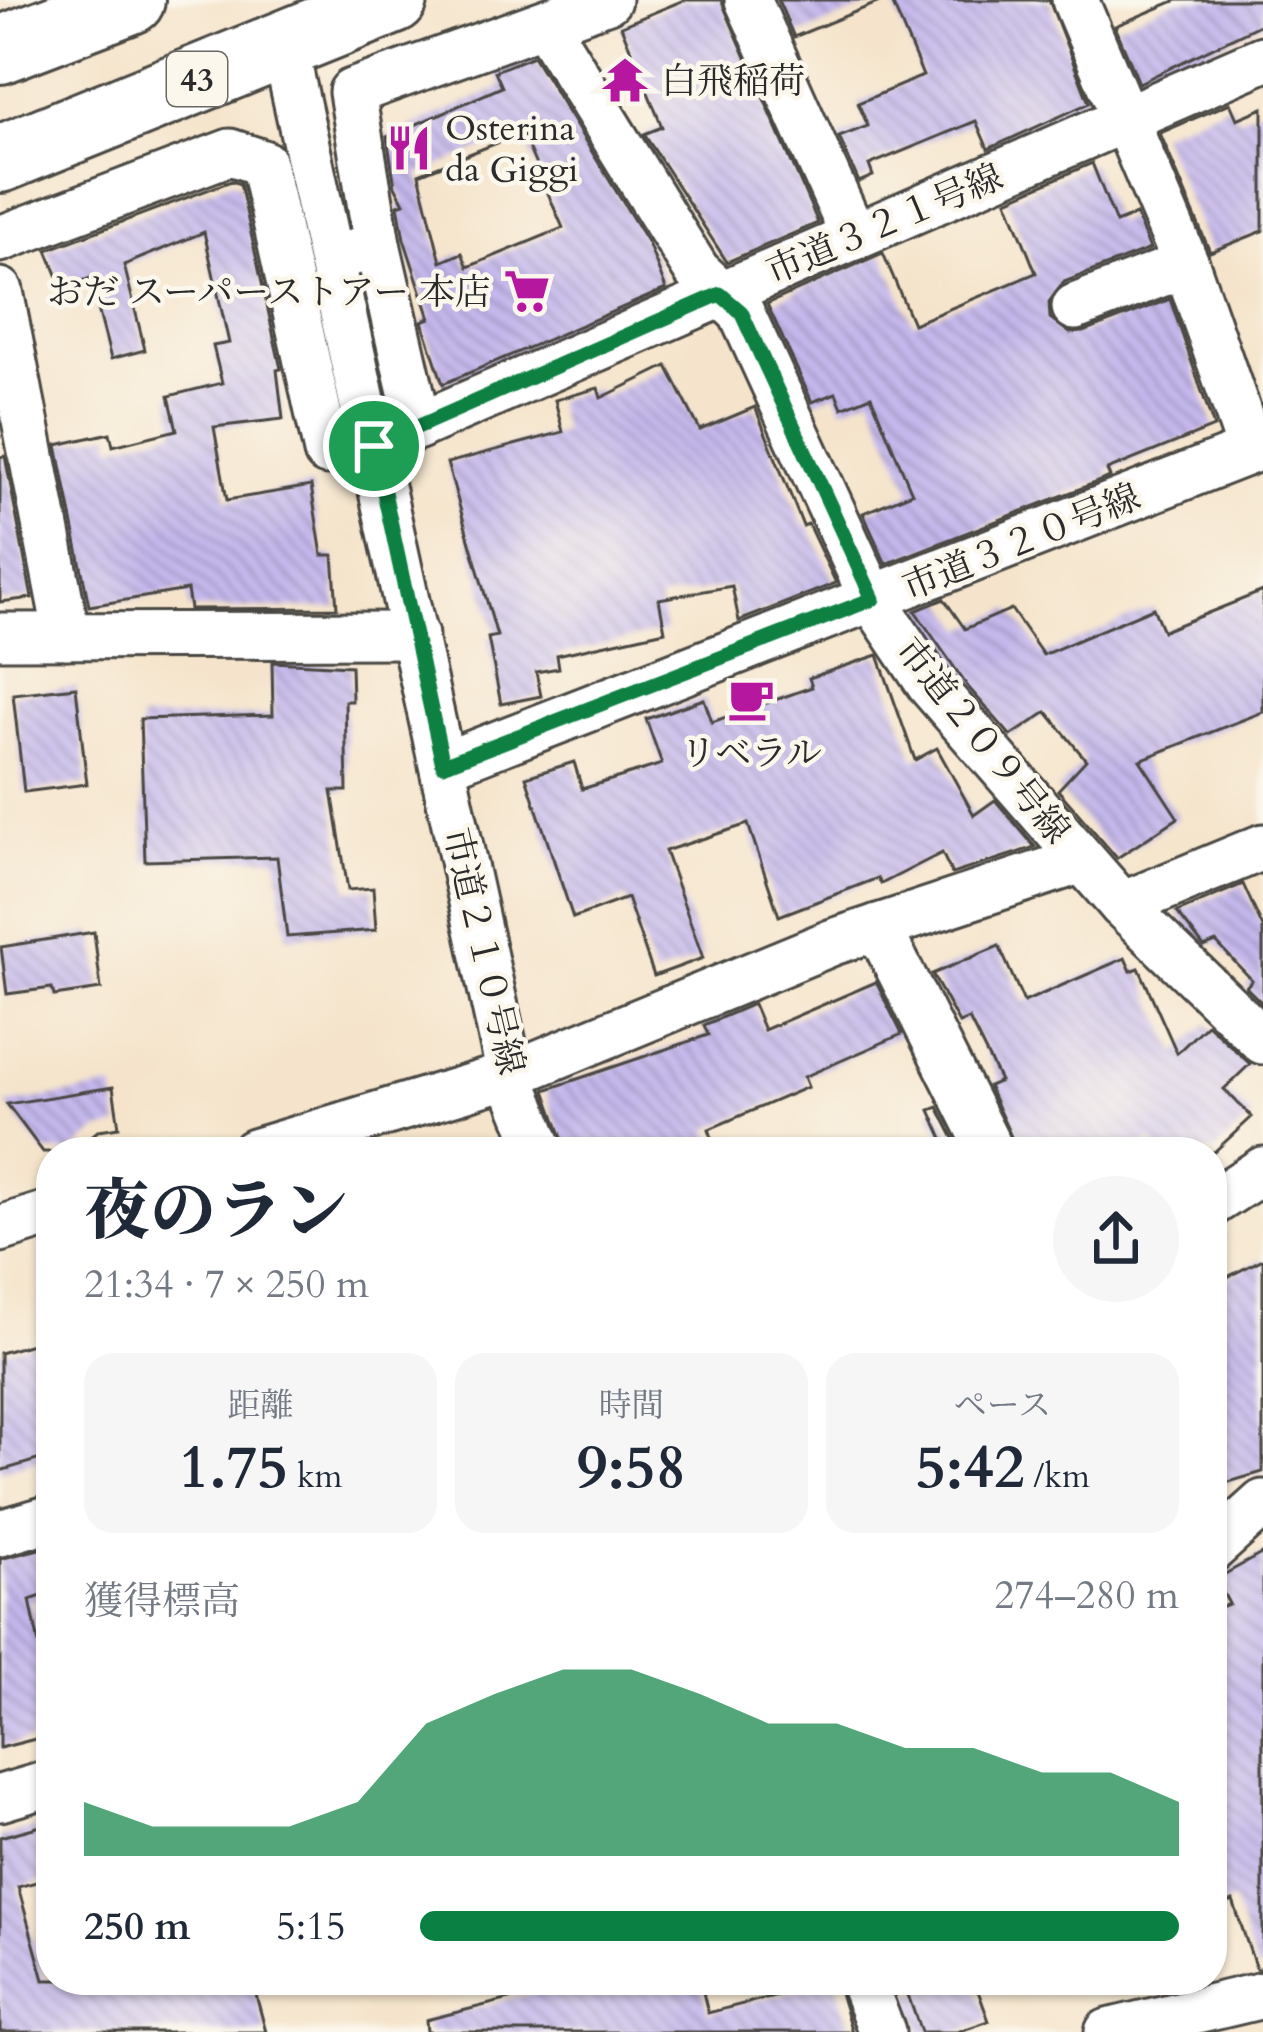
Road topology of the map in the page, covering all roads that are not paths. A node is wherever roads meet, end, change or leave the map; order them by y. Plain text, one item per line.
1 (22, 0) edge
2 (131, 0) edge
3 (394, 0) edge
4 (608, 0) edge
5 (748, 0) edge
6 (1075, 0) edge
7 (0, 8) edge
8 (288, 22) edge
9 (546, 26) junction
10 (0, 50) edge
11 (1263, 59) edge
12 (0, 112) edge
13 (1122, 120) junction
14 (0, 159) edge
15 (854, 237) junction
16 (0, 239) edge
17 (377, 244) junction
18 (334, 260) junction
19 (1186, 263) junction
20 (0, 291) edge
21 (720, 294) junction
22 (1075, 307) dead end
23 (419, 426) junction
24 (374, 446) junction
25 (1257, 448) edge
26 (873, 599) junction
27 (416, 635) junction
28 (0, 636) edge
29 (67, 636) junction
30 (443, 765) junction
31 (1263, 847) edge
32 (1082, 860) junction
33 (1122, 905) junction
34 (878, 927) junction
35 (1263, 1041) edge
36 (511, 1075) junction
37 (304, 1137) edge
38 (535, 1137) edge
39 (983, 1137) edge
40 (1263, 1170) edge
41 (1227, 1193) edge
42 (36, 1218) edge
43 (0, 1229) edge
44 (36, 1522) edge
45 (0, 1533) edge
46 (36, 1787) edge
47 (0, 1798) edge
48 (868, 1995) edge
49 (1263, 1995) edge
50 (882, 2032) edge
51 (1108, 2032) edge

1 - 7 highway
2 - 10 highway
3 - 8 highway, 43
4 - 9 street
5 - 15 street
6 - 13 street
8 - 12 highway
8 - 14 highway, 43
8 - 18 street, 市道２１０号線
9 - 17 street
9 - 21 street, 市道２０９号線
11 - 13 street, 市道３２１号線
13 - 15 street, 市道３２１号線
13 - 19 street
15 - 21 street, 市道３２１号線
16 - 24 street
17 - 18 street
17 - 23 street
18 - 24 street, 市道２１０号線
19 - 22 street
19 - 25 street
20 - 29 street
21 - 23 street, 市道３２１号線
21 - 26 street, 市道２０９号線
23 - 24 street, 市道３２１号線
24 - 27 street, 市道２１０号線
25 - 26 street, 市道３２０号線
26 - 30 street, 市道３２０号線
26 - 32 street, 市道２０９号線
27 - 29 street
27 - 30 street, 市道２１０号線
28 - 29 street
30 - 36 street, 市道２１０号線
31 - 33 street
32 - 33 street, 市道２０９号線
32 - 34 street
33 - 35 street, 市道２０９号線
34 - 36 street
34 - 39 street
36 - 37 street
36 - 38 street, 市道２１０号線
40 - 41 street
42 - 43 street
44 - 45 street
46 - 47 street
48 - 50 street
49 - 51 street

